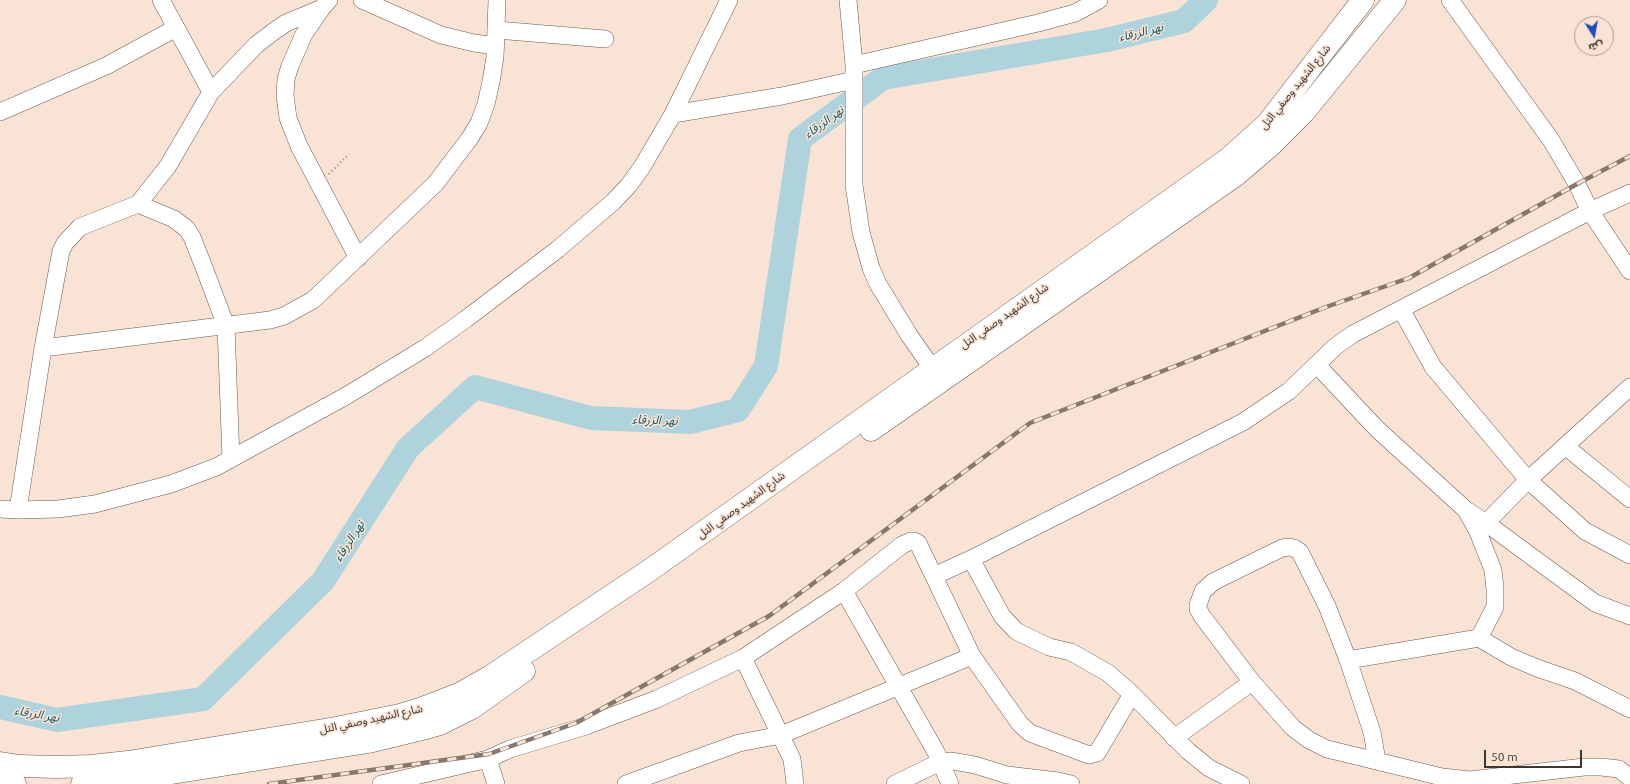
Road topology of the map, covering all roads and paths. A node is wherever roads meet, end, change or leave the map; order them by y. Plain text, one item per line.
1 (161, 0) edge
2 (362, 0) edge
3 (497, 0) edge
4 (729, 0) edge
5 (848, 0) edge
6 (1099, 0) edge
7 (1364, 0) edge
8 (1396, 0) edge
9 (1448, 1) edge
10 (325, 4) edge
11 (176, 28) junction
12 (496, 38) junction
13 (605, 39) dead end
14 (1314, 64) junction
15 (1332, 79) junction
16 (854, 80) junction
17 (211, 92) junction
18 (0, 112) edge
19 (673, 114) junction
20 (349, 154) dead end
21 (318, 184) junction
22 (1630, 193) edge
23 (138, 204) junction
24 (1590, 211) junction
25 (358, 258) junction
26 (1630, 271) edge
27 (1400, 309) junction
28 (226, 326) junction
29 (43, 348) junction
30 (1318, 365) junction
31 (932, 368) junction
32 (1630, 387) edge
33 (1565, 446) junction
34 (231, 459) junction
35 (1528, 480) junction
36 (1630, 499) edge
37 (0, 509) edge
38 (18, 510) junction
39 (1466, 510) junction
40 (1486, 523) junction
41 (1630, 555) edge
42 (971, 559) junction
43 (934, 576) junction
44 (844, 591) junction
45 (1630, 616) edge
46 (1479, 638) junction
47 (972, 656) junction
48 (743, 658) junction
49 (1348, 660) junction
50 (1252, 682) junction
51 (898, 686) junction
52 (1132, 694) junction
53 (1630, 709) edge
54 (423, 719) junction
55 (781, 735) junction
56 (1174, 738) junction
57 (488, 759) junction
58 (1377, 761) junction
59 (940, 762) junction
60 (0, 763) edge
61 (1543, 778) edge
62 (1630, 778) edge
63 (0, 783) edge
64 (15, 784) edge
65 (82, 784) edge
66 (381, 784) edge
67 (496, 784) edge
68 (626, 784) edge
69 (795, 784) edge
70 (895, 784) edge
71 (950, 784) edge
72 (1071, 784) edge
73 (1241, 784) edge

1 - 11 street
2 - 12 street
3 - 12 street
4 - 19 street
5 - 16 street
6 - 16 street
7 - 14 main road, شارع الشهيد وصفي التل
8 - 15 main road, شارع الشهيد وصفي التل
9 - 24 street
10 - 17 street
10 - 21 street
11 - 17 street
11 - 18 street
12 - 13 street
12 - 25 street
14 - 15 main road
14 - 31 main road, شارع الشهيد وصفي التل
15 - 54 main road, شارع الشهيد وصفي التل
16 - 19 street
16 - 31 street
17 - 23 street
19 - 34 street
20 - 21 path
21 - 25 street
22 - 24 street
23 - 28 street
23 - 29 street
24 - 26 street
24 - 27 street
25 - 28 street
27 - 30 street
27 - 35 street
28 - 29 street
28 - 34 street
29 - 38 street
30 - 39 street
30 - 42 street
31 - 54 main road, شارع الشهيد وصفي التل
32 - 33 street
33 - 35 street
33 - 36 street
34 - 38 street
35 - 40 street
35 - 41 street
37 - 38 street
39 - 40 street
39 - 46 street
40 - 45 street
42 - 43 street
42 - 52 street
43 - 44 street
43 - 47 street
44 - 48 street
44 - 51 street
46 - 49 street
46 - 53 street
47 - 51 street
47 - 52 street
48 - 55 street
48 - 57 street
49 - 50 street
49 - 58 street
50 - 56 street
50 - 58 street
51 - 55 street
51 - 59 street
52 - 56 street
54 - 60 main road, شارع الشهيد وصفي التل
54 - 65 main road, شارع الشهيد وصفي التل
55 - 68 street
55 - 69 street
56 - 73 street
57 - 66 street
57 - 67 street
58 - 61 street
59 - 70 street
59 - 71 street
59 - 72 street
61 - 62 street
63 - 64 main road

